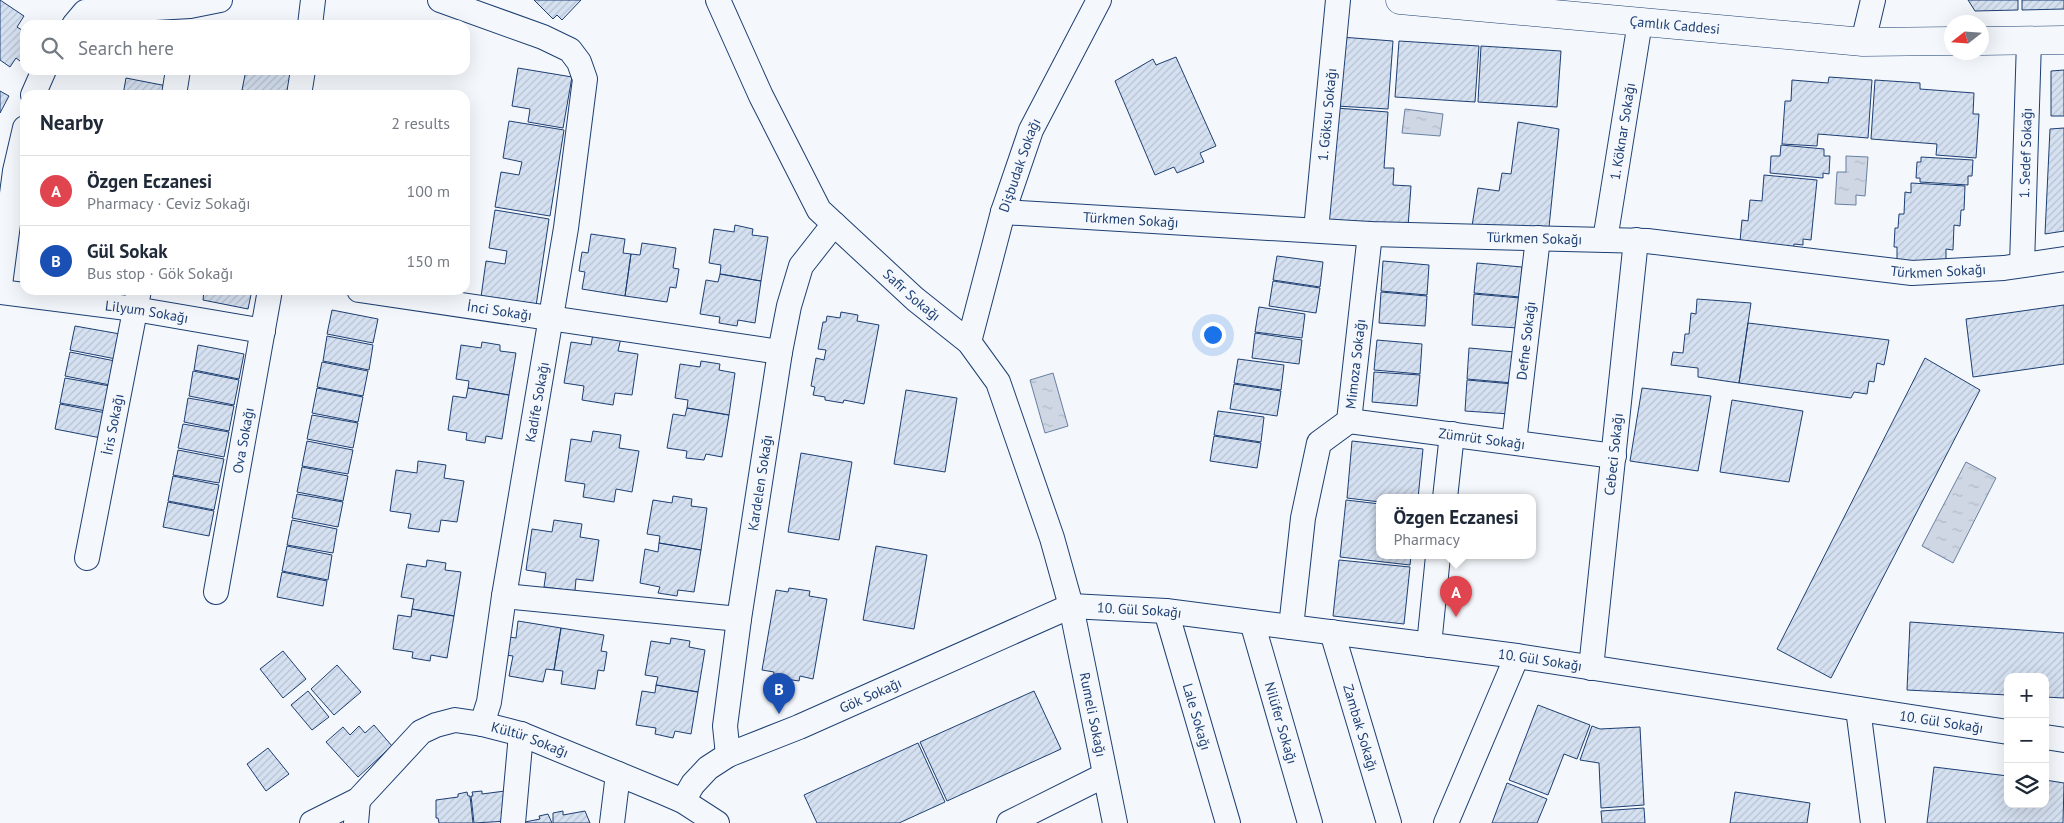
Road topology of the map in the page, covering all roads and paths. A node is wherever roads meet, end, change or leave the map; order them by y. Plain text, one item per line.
1 (220, 0) edge
2 (313, 0) edge
3 (440, 0) edge
4 (718, 0) edge
5 (1099, 0) edge
6 (1338, 0) edge
7 (1400, 0) edge
8 (1873, 0) edge
9 (76, 12) edge
10 (188, 16) edge
11 (311, 20) edge
12 (1640, 22) junction
13 (2029, 40) junction
14 (2064, 40) edge
15 (1944, 41) edge
16 (1989, 41) edge
17 (1863, 42) junction
18 (42, 75) edge
19 (177, 75) edge
20 (302, 75) edge
21 (35, 90) edge
22 (175, 90) edge
23 (300, 90) edge
24 (20, 140) edge
25 (8, 169) edge
26 (1004, 212) junction
27 (834, 224) junction
28 (1316, 230) junction
29 (1370, 234) junction
30 (1538, 238) junction
31 (1605, 240) junction
32 (1636, 240) junction
33 (2064, 259) edge
34 (2022, 265) junction
35 (0, 285) edge
36 (0, 292) edge
37 (20, 293) edge
38 (51, 295) edge
39 (269, 295) edge
40 (392, 295) edge
41 (137, 300) edge
42 (551, 319) junction
43 (263, 331) junction
44 (969, 342) junction
45 (780, 352) junction
46 (1349, 421) junction
47 (1452, 434) junction
48 (1514, 442) junction
49 (1614, 456) junction
50 (1445, 494) edge
51 (87, 558) dead end
52 (1438, 559) edge
53 (216, 592) dead end
54 (504, 596) junction
55 (1071, 606) junction
56 (1166, 611) junction
57 (739, 619) junction
58 (1252, 622) junction
59 (1291, 627) junction
60 (1332, 632) junction
61 (1428, 645) junction
62 (1517, 656) junction
63 (1591, 668) junction
64 (1858, 709) junction
65 (482, 724) junction
66 (2004, 731) edge
67 (521, 734) junction
68 (2049, 738) edge
69 (2064, 740) edge
70 (728, 754) junction
71 (618, 774) junction
72 (1105, 775) junction
73 (683, 801) junction
74 (357, 812) edge
75 (312, 823) edge
76 (513, 823) edge
77 (612, 823) edge
78 (717, 823) edge
79 (1009, 823) edge
80 (1115, 823) edge
81 (1228, 823) edge
82 (1310, 823) edge
83 (1390, 823) edge
84 (1446, 823) edge
85 (1873, 823) edge

1 - 10 street
2 - 11 street
3 - 42 street, Kadife Sokağı
4 - 27 street, Safir Sokağı
5 - 26 street, Dişbudak Sokağı
6 - 28 street, 1. Göksu Sokağı
7 - 12 main road, Çamlık Caddesi
8 - 17 street
9 - 10 street
12 - 17 main road, Çamlık Caddesi
12 - 31 street, 1. Köknar Sokağı
13 - 14 main road
13 - 16 main road
13 - 34 street, 1. Sedef Sokağı
15 - 17 main road, Çamlık Caddesi
18 - 21 street
19 - 22 street
20 - 23 street
24 - 25 street
25 - 35 street
26 - 28 street, Türkmen Sokağı
26 - 44 street, Dişbudak Sokağı
27 - 44 street, Safir Sokağı
27 - 45 street, Kardelen Sokağı
28 - 29 street, Türkmen Sokağı
29 - 30 street, Türkmen Sokağı
29 - 46 street, Mimoza Sokağı
30 - 31 street, Türkmen Sokağı
30 - 48 street, Defne Sokağı
31 - 32 street, Türkmen Sokağı
32 - 34 street, Türkmen Sokağı
32 - 49 street, Cebeci Sokağı
33 - 34 street, Türkmen Sokağı
36 - 37 street, Lilyum Sokağı
38 - 41 street, Lilyum Sokağı
39 - 43 street, Ova Sokağı
40 - 42 street, İnci Sokağı
41 - 43 street, Lilyum Sokağı
41 - 51 street, İris Sokağı
42 - 45 street, İnci Sokağı
42 - 54 street, Kadife Sokağı
43 - 53 street, Ova Sokağı
44 - 55 street, Safir Sokağı
45 - 57 street, Kardelen Sokağı
46 - 47 street, Zümrüt Sokağı
46 - 59 street, Mimoza Sokağı
47 - 48 street, Zümrüt Sokağı
47 - 50 street
48 - 49 street, Zümrüt Sokağı
49 - 63 street, Cebeci Sokağı
52 - 61 street
54 - 57 street
54 - 65 street, Kadife Sokağı
55 - 56 street, 10. Gül Sokağı
55 - 70 street, Gök Sokağı
55 - 72 street, Rumeli Sokağı
56 - 58 street, 10. Gül Sokağı
56 - 81 street, Lale Sokağı
57 - 70 street, Kardelen Sokağı
58 - 59 street, 10. Gül Sokağı
58 - 82 street, Nilüfer Sokağı
59 - 60 street, 10. Gül Sokağı
60 - 61 street, 10. Gül Sokağı
60 - 83 street, Zambak Sokağı
61 - 62 street, 10. Gül Sokağı
62 - 63 street, 10. Gül Sokağı
62 - 84 street
63 - 64 street, 10. Gül Sokağı
64 - 66 street, 10. Gül Sokağı
64 - 85 street
65 - 67 street, Kültür Sokağı
65 - 74 street, Kültür Sokağı
67 - 71 street, Kültür Sokağı
67 - 76 street
68 - 69 street
70 - 73 street, Gök Sokağı
71 - 73 street, Kültür Sokağı
71 - 77 street
72 - 79 street
72 - 80 street, Rumeli Sokağı
73 - 78 street, Kültür Sokağı
74 - 75 street

